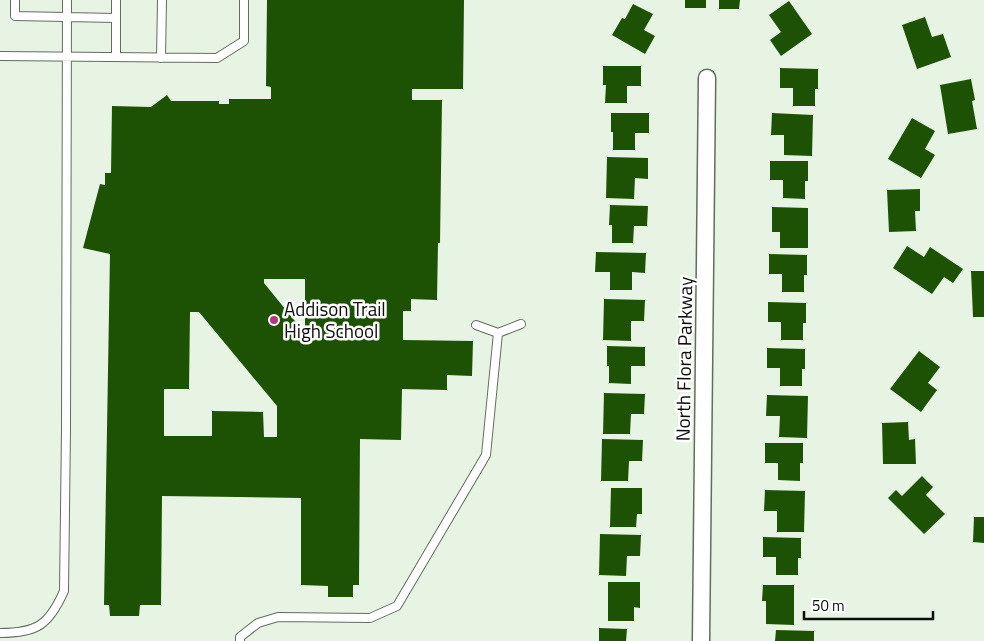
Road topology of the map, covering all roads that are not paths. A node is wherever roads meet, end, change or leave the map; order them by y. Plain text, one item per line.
1 (15, 0) edge
2 (67, 0) edge
3 (116, 0) edge
4 (162, 0) edge
5 (244, 0) edge
6 (67, 17) junction
7 (116, 18) junction
8 (0, 56) edge
9 (66, 57) junction
10 (116, 57) junction
11 (161, 58) junction
12 (707, 78) dead end
13 (521, 324) dead end
14 (476, 325) dead end
15 (498, 333) junction
16 (0, 633) edge
17 (240, 641) edge
18 (701, 641) edge

1 - 6 lane
2 - 6 lane
3 - 7 lane
4 - 11 lane
5 - 11 lane
6 - 7 lane
6 - 9 lane
7 - 10 lane
8 - 9 lane
9 - 10 lane
9 - 16 lane
10 - 11 lane
12 - 18 street, North Flora Parkway
13 - 15 lane
14 - 15 lane
15 - 17 lane

